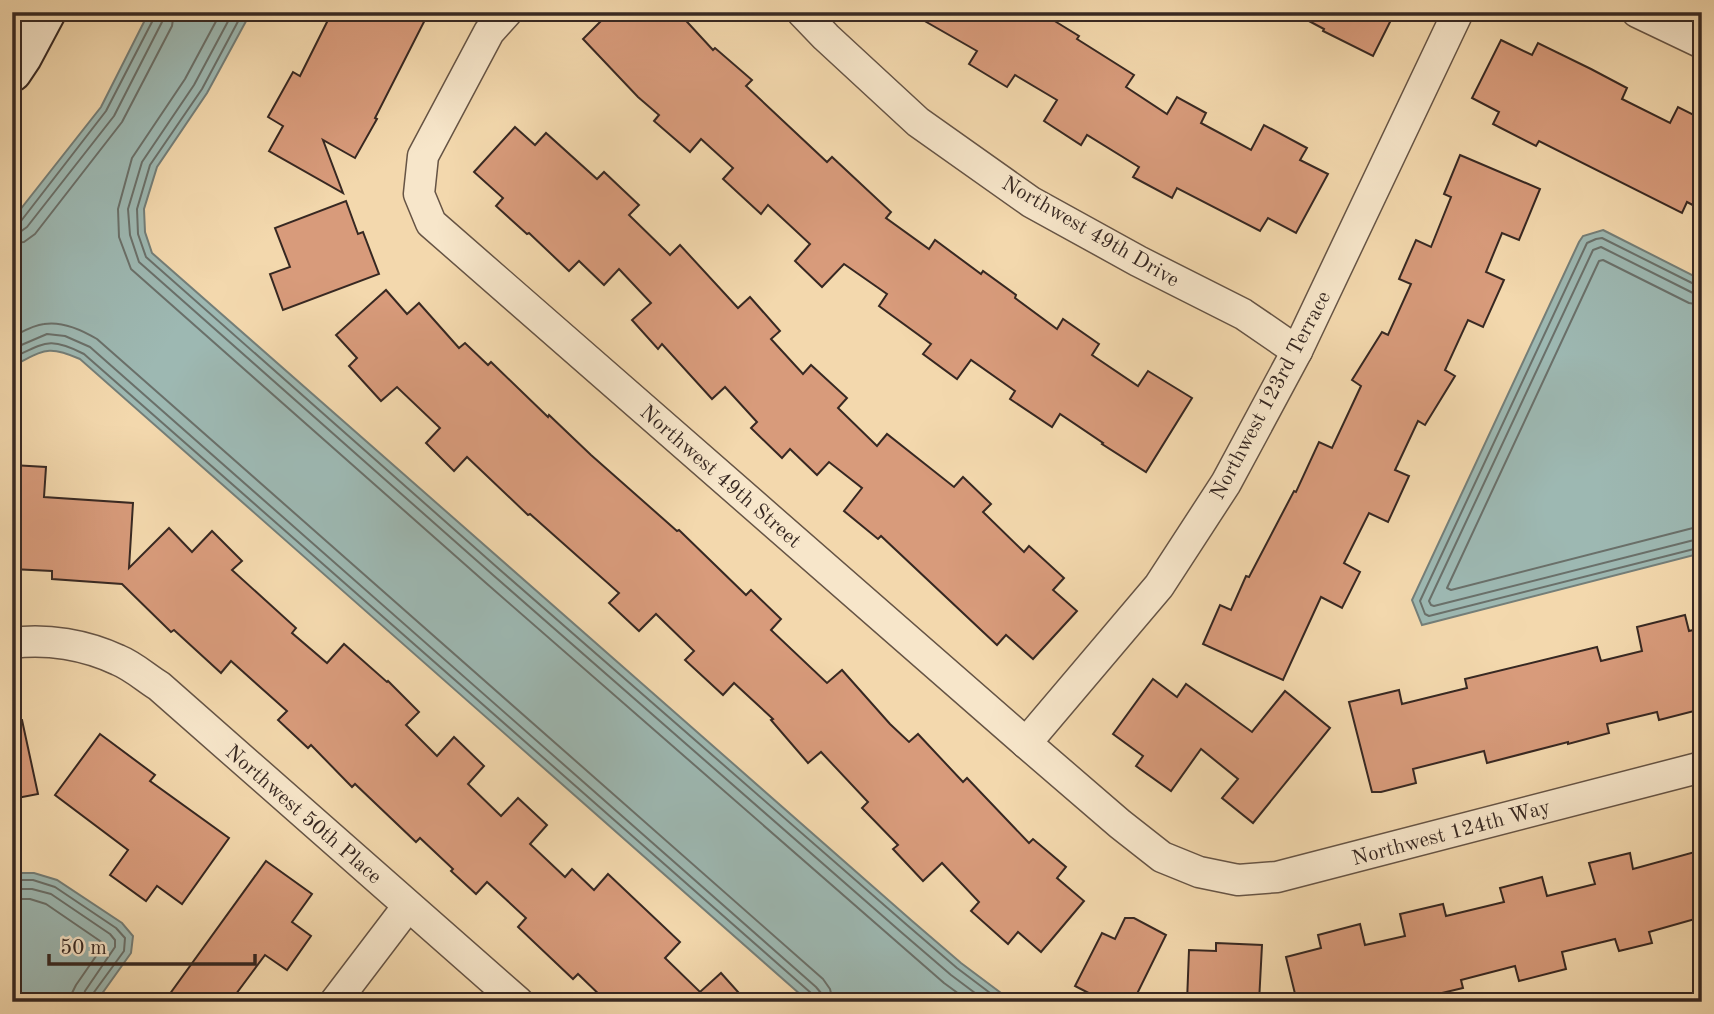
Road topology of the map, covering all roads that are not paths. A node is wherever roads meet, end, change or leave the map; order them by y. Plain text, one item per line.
1 (46, 12) edge
2 (507, 12) edge
3 (802, 12) edge
4 (1458, 12) edge
5 (1637, 12) edge
6 (1702, 43) edge
7 (12, 72) edge
8 (1297, 351) junction
9 (12, 643) edge
10 (1026, 743) junction
11 (1702, 767) edge
12 (1199, 872) joint
13 (408, 906) junction
14 (335, 1002) edge
15 (519, 1002) edge

1 - 7 street
2 - 10 street, Northwest 49th Street
3 - 8 street, Northwest 49th Drive
4 - 8 street, Northwest 123rd Terrace
5 - 6 street
8 - 10 street, Northwest 123rd Terrace
9 - 13 street, Northwest 50th Place
10 - 12 street, Northwest 49th Street
11 - 12 street, Northwest 124th Way
13 - 14 street
13 - 15 street, Northwest 50th Place

